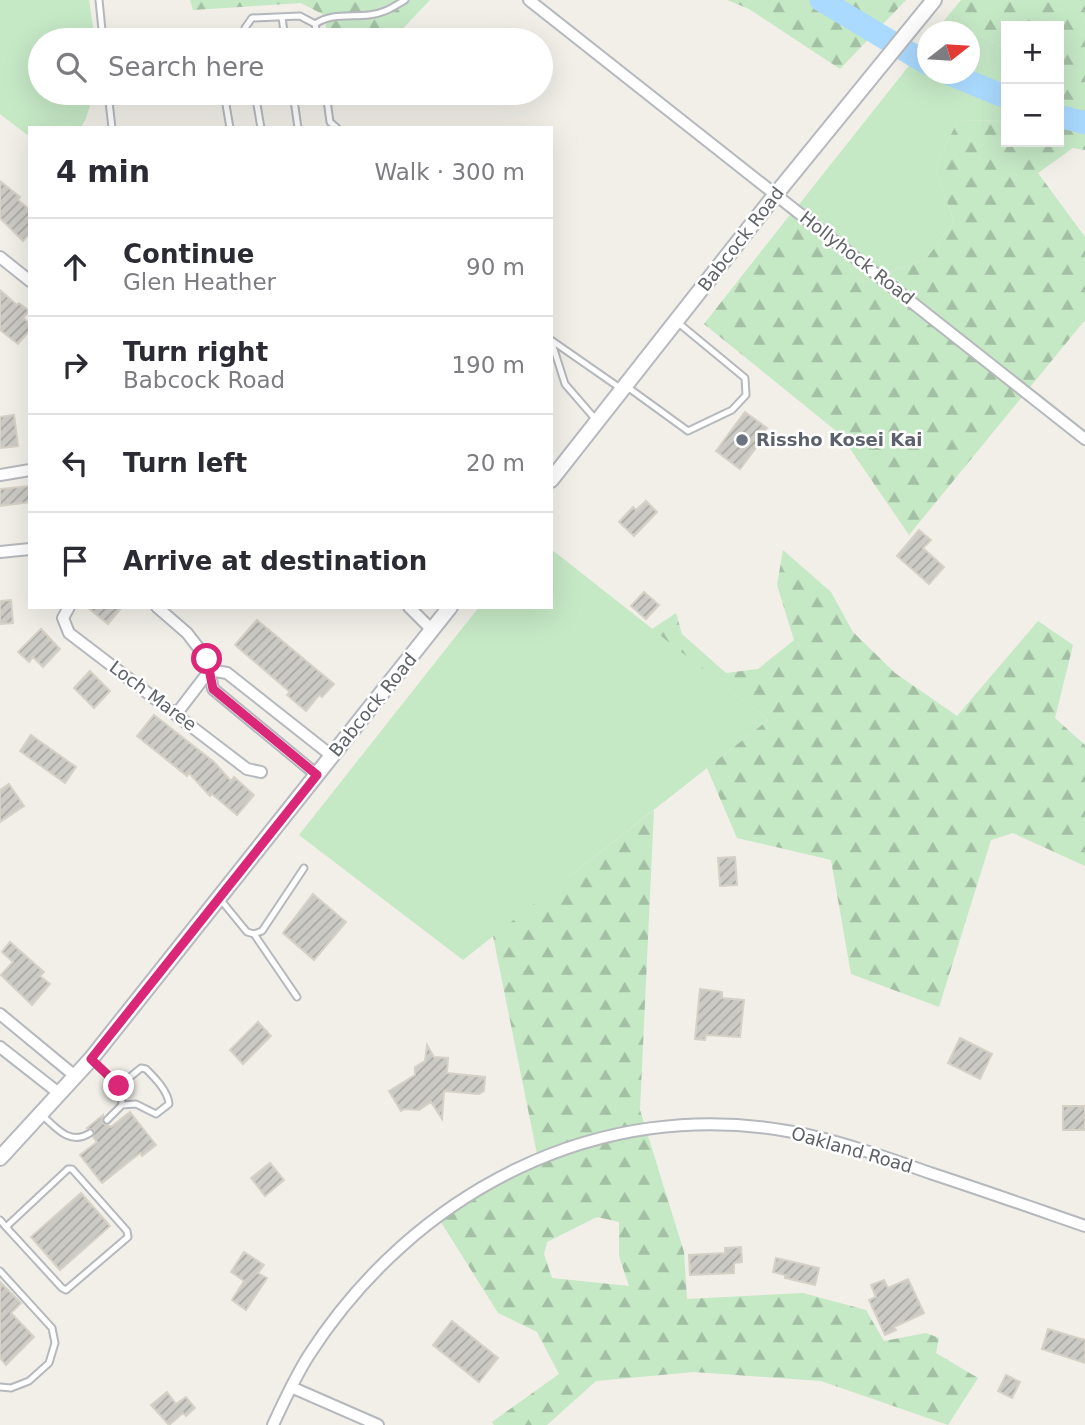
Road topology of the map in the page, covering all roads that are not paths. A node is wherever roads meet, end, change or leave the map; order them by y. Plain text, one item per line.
1 (99, 0) edge
2 (405, 0) edge
3 (529, 0) edge
4 (934, 0) edge
5 (282, 17) junction
6 (315, 24) junction
7 (102, 28) edge
8 (245, 28) edge
9 (283, 28) edge
10 (316, 28) edge
11 (109, 105) edge
12 (226, 105) edge
13 (257, 105) edge
14 (295, 105) edge
15 (328, 105) edge
16 (330, 122) junction
17 (112, 126) edge
18 (230, 126) edge
19 (261, 126) edge
20 (298, 126) edge
21 (326, 126) edge
22 (335, 126) edge
23 (776, 194) junction
24 (0, 257) edge
25 (28, 279) edge
26 (676, 321) junction
27 (553, 341) edge
28 (553, 346) edge
29 (624, 387) junction
30 (597, 421) junction
31 (1085, 439) edge
32 (28, 470) edge
33 (0, 475) edge
34 (553, 477) edge
35 (28, 549) edge
36 (0, 552) edge
37 (68, 609) edge
38 (159, 609) edge
39 (411, 609) edge
40 (448, 609) edge
41 (432, 630) junction
42 (209, 670) junction
43 (177, 713) junction
44 (332, 756) junction
45 (261, 772) dead end
46 (317, 775) junction
47 (304, 868) dead end
48 (220, 900) junction
49 (254, 934) junction
50 (296, 998) dead end
51 (0, 1014) edge
52 (0, 1047) edge
53 (91, 1059) junction
54 (75, 1076) junction
55 (119, 1086) junction
56 (60, 1094) junction
57 (122, 1105) junction
58 (42, 1115) junction
59 (107, 1120) dead end
60 (90, 1133) dead end
61 (0, 1158) edge
62 (0, 1220) edge
63 (1085, 1226) edge
64 (6, 1227) junction
65 (0, 1271) edge
66 (0, 1387) edge
67 (291, 1387) junction
68 (273, 1425) edge
69 (378, 1425) edge

1 - 7 lane
2 - 6 lane
3 - 23 street, Hollyhock Road
4 - 23 main road, Babcock Road
5 - 6 lane
5 - 8 lane
5 - 9 lane
6 - 10 lane
11 - 17 lane
12 - 18 lane
13 - 19 lane
14 - 20 lane
15 - 16 lane
16 - 21 lane
16 - 22 lane
23 - 26 main road, Babcock Road
23 - 31 street, Hollyhock Road
24 - 25 street
26 - 29 main road, Babcock Road
26 - 29 lane
27 - 29 lane
28 - 30 lane
29 - 30 main road, Babcock Road
30 - 34 main road, Babcock Road
32 - 33 street
35 - 36 street
37 - 43 street, Loch Maree
38 - 42 street
39 - 41 street
40 - 41 main road, Babcock Road
41 - 44 main road, Babcock Road
42 - 43 street
42 - 44 street
42 - 46 street
43 - 45 street, Loch Maree
44 - 46 main road, Babcock Road
46 - 48 main road, Babcock Road
47 - 49 lane
48 - 49 lane
48 - 53 main road, Babcock Road
49 - 50 lane
51 - 54 street
52 - 56 street
53 - 54 main road, Babcock Road
53 - 55 lane
54 - 56 main road, Babcock Road
55 - 57 lane
55 - 57 lane
56 - 58 main road, Babcock Road
57 - 59 lane
58 - 60 lane
58 - 61 main road, Babcock Road
62 - 64 lane
63 - 67 street, Oakland Road
64 - 64 lane
65 - 66 lane
67 - 68 street, Oakland Road
67 - 69 street

